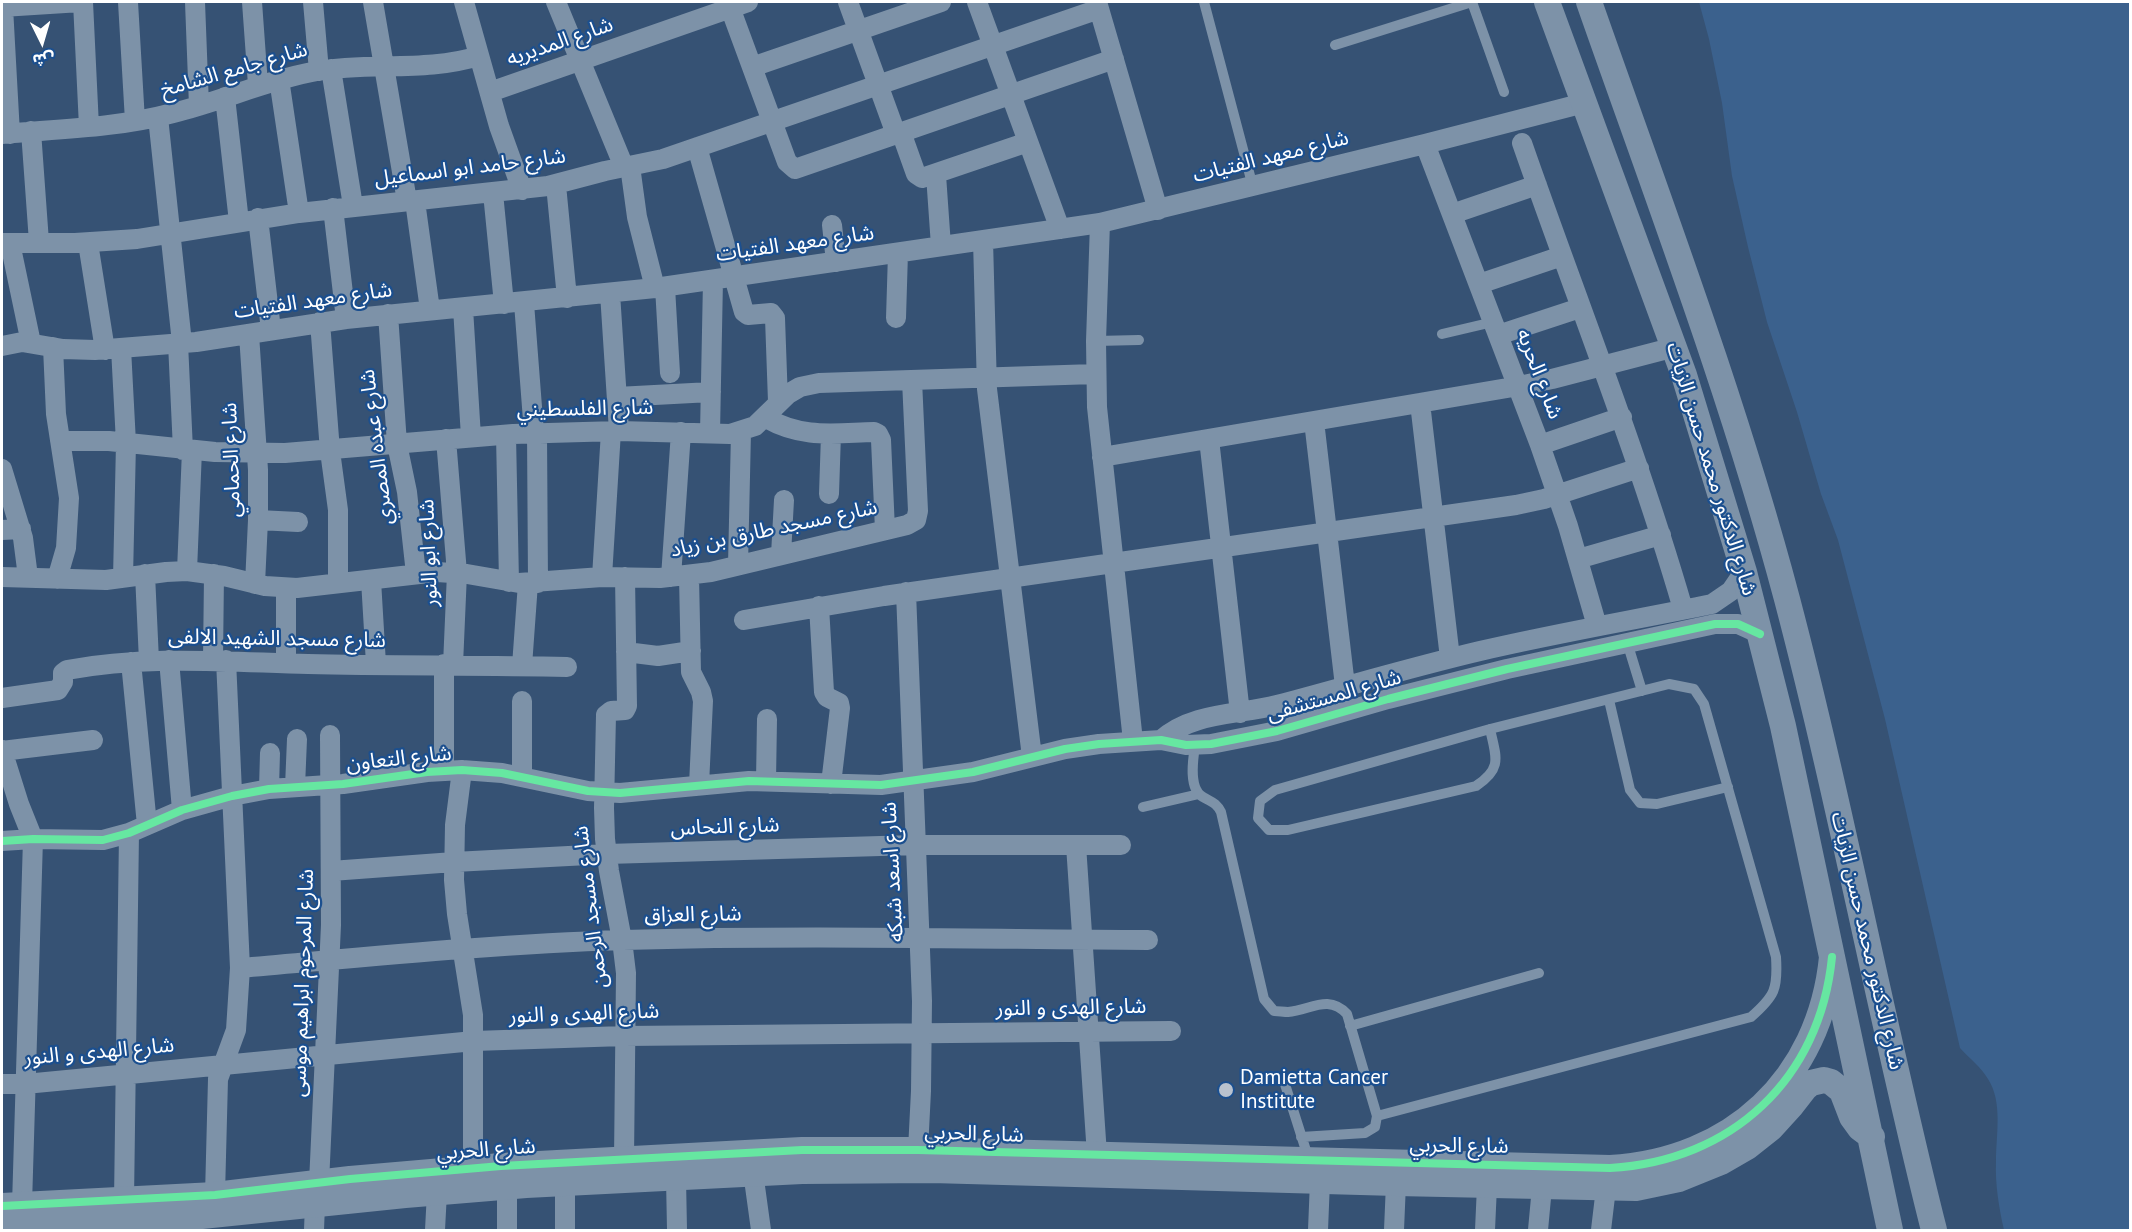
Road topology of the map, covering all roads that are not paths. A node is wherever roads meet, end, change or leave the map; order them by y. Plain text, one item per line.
1 (59, 2) edge
2 (82, 2) edge
3 (128, 2) edge
4 (195, 2) edge
5 (252, 2) edge
6 (313, 2) edge
7 (374, 2) edge
8 (464, 2) edge
9 (556, 2) edge
10 (848, 2) edge
11 (942, 2) edge
12 (977, 2) edge
13 (1204, 2) edge
14 (1547, 2) edge
15 (1589, 2) edge
16 (735, 4) edge
17 (1098, 5) edge
18 (2, 7) edge
19 (858, 30) junction
20 (993, 45) junction
21 (1335, 45) dead end
22 (480, 56) junction
23 (1114, 58) junction
24 (580, 60) junction
25 (384, 65) junction
26 (752, 68) junction
27 (325, 70) junction
28 (279, 79) junction
29 (878, 85) junction
30 (258, 86) junction
31 (490, 92) junction
32 (1504, 92) dead end
33 (1010, 93) junction
34 (225, 97) junction
35 (1584, 103) junction
36 (199, 106) junction
37 (158, 117) junction
38 (772, 121) junction
39 (135, 122) junction
40 (89, 127) junction
41 (31, 131) junction
42 (6, 134) edge
43 (899, 134) junction
44 (1028, 142) junction
45 (1522, 143) dead end
46 (1425, 144) junction
47 (697, 147) junction
48 (627, 166) junction
49 (936, 175) junction
50 (556, 185) junction
51 (1537, 185) junction
52 (1252, 187) junction
53 (522, 190) junction
54 (493, 193) junction
55 (411, 201) junction
56 (353, 206) junction
57 (333, 208) junction
58 (1158, 210) junction
59 (298, 213) junction
60 (1452, 214) junction
61 (249, 220) junction
62 (1100, 223) junction
63 (832, 225) dead end
64 (1060, 229) junction
65 (171, 234) junction
66 (983, 240) junction
67 (39, 242) junction
68 (6, 243) edge
69 (88, 243) junction
70 (941, 246) junction
71 (898, 253) junction
72 (1562, 255) junction
73 (836, 262) junction
74 (735, 277) junction
75 (713, 280) junction
76 (1479, 284) junction
77 (660, 287) junction
78 (610, 293) junction
79 (567, 298) junction
80 (514, 303) junction
81 (463, 308) junction
82 (1580, 308) junction
83 (430, 310) junction
84 (388, 314) junction
85 (896, 318) dead end
86 (346, 319) junction
87 (320, 322) junction
88 (1496, 328) junction
89 (271, 330) junction
90 (249, 334) junction
91 (1442, 334) dead end
92 (1139, 340) dead end
93 (1096, 341) junction
94 (31, 343) junction
95 (180, 343) junction
96 (2, 346) edge
97 (53, 347) junction
98 (1675, 347) junction
99 (113, 349) junction
100 (1602, 366) junction
101 (670, 373) dead end
102 (1095, 374) junction
103 (986, 378) junction
104 (912, 380) junction
105 (1519, 386) junction
106 (711, 392) junction
107 (617, 397) junction
108 (1420, 403) junction
109 (772, 410) junction
110 (1622, 417) junction
111 (1314, 421) junction
112 (615, 431) junction
113 (681, 432) junction
114 (741, 432) junction
115 (535, 433) junction
116 (710, 433) junction
117 (831, 434) junction
118 (506, 435) junction
119 (471, 437) junction
120 (446, 439) junction
121 (1209, 439) junction
122 (60, 441) junction
123 (126, 443) junction
124 (397, 444) junction
125 (1540, 445) junction
126 (188, 450) junction
127 (330, 451) junction
128 (258, 453) junction
129 (1102, 458) junction
130 (1639, 468) junction
131 (2, 469) edge
132 (830, 494) dead end
133 (1557, 494) junction
134 (784, 500) dead end
135 (1434, 518) junction
136 (258, 520) junction
137 (298, 522) dead end
138 (11, 530) edge
139 (885, 530) junction
140 (1327, 533) junction
141 (1661, 535) junction
142 (1221, 548) junction
143 (781, 555) junction
144 (1578, 559) junction
145 (1114, 563) junction
146 (738, 566) junction
147 (187, 571) junction
148 (1744, 572) junction
149 (457, 573) junction
150 (145, 574) junction
151 (214, 574) junction
152 (416, 574) junction
153 (680, 576) junction
154 (2, 577) edge
155 (28, 577) junction
156 (602, 577) junction
157 (625, 577) junction
158 (123, 578) junction
159 (1010, 578) junction
160 (57, 579) junction
161 (371, 580) junction
162 (338, 583) junction
163 (525, 583) junction
164 (255, 584) junction
165 (286, 588) junction
166 (906, 592) junction
167 (819, 606) junction
168 (1683, 609) junction
169 (744, 620) dead end
170 (1621, 621) junction
171 (1597, 626) junction
172 (1760, 634) junction
173 (1627, 642) junction
174 (690, 651) junction
175 (626, 652) junction
176 (1450, 658) junction
177 (170, 660) junction
178 (219, 660) junction
179 (140, 662) junction
180 (286, 663) junction
181 (376, 664) junction
182 (449, 664) junction
183 (522, 666) junction
184 (567, 667) dead end
185 (1345, 686) junction
186 (1641, 691) junction
187 (2, 698) edge
188 (1608, 700) junction
189 (522, 701) dead end
190 (1240, 713) junction
191 (767, 718) dead end
192 (1490, 729) junction
193 (330, 735) dead end
194 (297, 739) dead end
195 (93, 740) dead end
196 (1161, 740) junction
197 (1133, 741) junction
198 (1195, 746) junction
199 (270, 753) dead end
200 (1032, 757) junction
201 (3, 759) edge
202 (453, 771) junction
203 (522, 776) junction
204 (766, 781) junction
205 (913, 782) junction
206 (831, 784) junction
207 (330, 785) junction
208 (699, 785) junction
209 (295, 787) junction
210 (1728, 787) junction
211 (269, 789) junction
212 (604, 793) junction
213 (1199, 794) junction
214 (232, 796) junction
215 (1143, 807) dead end
216 (182, 810) junction
217 (138, 829) junction
218 (33, 839) junction
219 (2, 841) edge
220 (915, 845) junction
221 (1076, 845) junction
222 (1121, 845) dead end
223 (607, 854) junction
224 (454, 862) junction
225 (331, 872) junction
226 (920, 937) junction
227 (622, 940) junction
228 (1082, 940) junction
229 (1148, 940) dead end
230 (463, 949) junction
231 (1832, 957) junction
232 (329, 960) junction
233 (240, 968) junction
234 (1539, 973) dead end
235 (1350, 1026) junction
236 (1171, 1031) dead end
237 (1089, 1032) junction
238 (922, 1034) junction
239 (624, 1036) junction
240 (474, 1041) junction
241 (325, 1056) junction
242 (222, 1065) junction
243 (126, 1074) junction
244 (1283, 1078) dead end
245 (2, 1084) edge
246 (25, 1084) junction
247 (1377, 1116) junction
248 (1872, 1137) junction
249 (918, 1150) junction
250 (1097, 1155) junction
251 (1703, 1159) junction
252 (624, 1160) junction
253 (1310, 1160) junction
254 (473, 1168) junction
255 (753, 1173) junction
256 (578, 1175) junction
257 (676, 1178) junction
258 (1396, 1183) junction
259 (1487, 1186) junction
260 (507, 1187) junction
261 (1542, 1187) junction
262 (1605, 1188) junction
263 (437, 1192) junction
264 (317, 1193) junction
265 (215, 1195) junction
266 (124, 1200) junction
267 (12, 1205) edge
268 (161, 1209) junction
269 (2, 1226) edge
270 (75, 1227) edge
271 (314, 1230) edge
272 (435, 1230) edge
273 (507, 1230) edge
274 (565, 1230) edge
275 (677, 1230) edge
276 (760, 1230) edge
277 (1318, 1230) edge
278 (1394, 1230) edge
279 (1485, 1230) edge
280 (1538, 1230) edge
281 (1601, 1230) edge
282 (1890, 1230) edge
283 (1934, 1230) edge

1 - 2 street
1 - 18 street
2 - 40 street
3 - 39 street
4 - 36 street
5 - 30 street
6 - 27 street
7 - 25 street
8 - 22 street
9 - 24 street
10 - 19 street
11 - 19 street
12 - 20 street
13 - 52 lane
14 - 35 street, شارع الدكتور محمد حسن الزيات
15 - 283 street, شارع الدكتور محمد حسن الزيات
16 - 24 street, شارع المديريه
16 - 26 street
17 - 20 street, شارع حامد ابو اسماعيل
17 - 23 street
18 - 42 street
19 - 26 street
19 - 29 street
20 - 29 street, شارع حامد ابو اسماعيل
20 - 33 street
21 - 32 lane
22 - 25 street, شارع جامع الشامخ
22 - 31 street
23 - 33 street
23 - 58 street
24 - 31 street, شارع المديريه
24 - 48 street
25 - 27 street, شارع جامع الشامخ
25 - 55 street
26 - 38 street
27 - 28 street, شارع جامع الشامخ
27 - 56 street
28 - 30 street, شارع جامع الشامخ
28 - 59 street
29 - 38 street, شارع حامد ابو اسماعيل
29 - 43 street
30 - 34 street, شارع جامع الشامخ
31 - 53 street
33 - 43 street
33 - 44 street
34 - 36 street, شارع جامع الشامخ
34 - 61 street
35 - 46 street, شارع معهد الفتيات
35 - 98 street, شارع الدكتور محمد حسن الزيات
36 - 37 street, شارع جامع الشامخ
37 - 39 street, شارع جامع الشامخ
37 - 65 street
38 - 43 street
38 - 47 street, شارع حامد ابو اسماعيل
39 - 40 street, شارع جامع الشامخ
40 - 41 street, شارع جامع الشامخ
41 - 42 street, شارع جامع الشامخ
41 - 67 street
43 - 49 street
44 - 49 street
44 - 64 street
45 - 51 street
46 - 52 street, شارع معهد الفتيات
46 - 60 street, شارع الحريه
47 - 48 street, شارع حامد ابو اسماعيل
47 - 74 street
48 - 50 street, شارع حامد ابو اسماعيل
48 - 77 street
49 - 70 street
50 - 53 street, شارع حامد ابو اسماعيل
50 - 79 street
51 - 60 street
51 - 72 street
52 - 58 street, شارع معهد الفتيات
53 - 54 street, شارع حامد ابو اسماعيل
54 - 55 street, شارع حامد ابو اسماعيل
54 - 80 street
55 - 56 street, شارع حامد ابو اسماعيل
55 - 83 street
56 - 57 street, شارع حامد ابو اسماعيل
57 - 59 street, شارع حامد ابو اسماعيل
57 - 86 street
58 - 62 street, شارع معهد الفتيات
59 - 61 street, شارع حامد ابو اسماعيل
60 - 76 street, شارع الحريه
61 - 65 street, شارع حامد ابو اسماعيل
61 - 89 street
62 - 64 street, شارع معهد الفتيات
62 - 93 street
63 - 73 street
64 - 66 street, شارع معهد الفتيات
65 - 69 street, شارع حامد ابو اسماعيل
65 - 95 street
66 - 70 street, شارع معهد الفتيات
66 - 103 street
67 - 68 street, شارع حامد ابو اسماعيل
67 - 69 street, شارع حامد ابو اسماعيل
68 - 94 street
69 - 99 street
70 - 71 street, شارع معهد الفتيات
71 - 73 street, شارع معهد الفتيات
71 - 85 street
72 - 76 street
72 - 82 street
73 - 74 street, شارع معهد الفتيات
74 - 75 street, شارع معهد الفتيات
74 - 109 street
75 - 77 street, شارع معهد الفتيات
75 - 106 street
76 - 88 street, شارع الحريه
77 - 78 street, شارع معهد الفتيات
77 - 101 street
78 - 79 street, شارع معهد الفتيات
78 - 107 street
79 - 80 street, شارع معهد الفتيات
80 - 81 street, شارع معهد الفتيات
80 - 115 street
81 - 83 street, شارع معهد الفتيات
81 - 119 street
82 - 88 street
82 - 100 street
83 - 84 street, شارع معهد الفتيات
84 - 86 street, شارع معهد الفتيات
84 - 124 street, شارع عبده المصري
86 - 87 street, شارع معهد الفتيات
87 - 89 street, شارع معهد الفتيات
87 - 127 street
88 - 91 lane
88 - 105 street, شارع الحريه
89 - 90 street, شارع معهد الفتيات
90 - 95 street, شارع معهد الفتيات
90 - 128 street, شارع الحمامي
92 - 93 lane
93 - 102 street
94 - 96 street, شارع معهد الفتيات
94 - 97 street, شارع معهد الفتيات
95 - 99 street, شارع معهد الفتيات
95 - 126 street
97 - 99 street, شارع معهد الفتيات
97 - 122 street
98 - 100 street
98 - 148 street, شارع الدكتور محمد حسن الزيات
99 - 123 street
100 - 105 street
100 - 110 street
102 - 103 street, شارع الفلسطيني
102 - 129 street
103 - 104 street, شارع الفلسطيني
103 - 159 street
104 - 109 street, شارع الفلسطيني
104 - 139 street, شارع مسجد طارق بن زياد
105 - 108 street
105 - 125 street, شارع الحريه
106 - 107 street
106 - 116 street
107 - 112 street
108 - 111 street
108 - 135 street
109 - 114 street, شارع الفلسطيني
109 - 117 street
110 - 125 street
110 - 130 street
111 - 121 street
111 - 140 street
112 - 113 street, شارع الفلسطيني
112 - 115 street, شارع الفلسطيني
112 - 156 street
113 - 116 street, شارع الفلسطيني
113 - 153 street
114 - 116 street, شارع الفلسطيني
114 - 146 street
115 - 118 street, شارع الفلسطيني
115 - 163 street
117 - 132 street
117 - 139 street
118 - 119 street, شارع الفلسطيني
118 - 163 street
119 - 120 street, شارع الفلسطيني
120 - 124 street, شارع الفلسطيني
120 - 149 street, شارع ابو النور
121 - 129 street
121 - 142 street
122 - 123 street, شارع الفلسطيني
122 - 160 street
123 - 126 street, شارع الفلسطيني
123 - 158 street
124 - 127 street, شارع الفلسطيني
124 - 152 street, شارع عبده المصري
125 - 133 street, شارع الحريه
126 - 128 street, شارع الفلسطيني
126 - 147 street
127 - 128 street, شارع الفلسطيني
127 - 162 street
128 - 136 street, شارع الحمامي
129 - 145 street
130 - 133 street
130 - 141 street
131 - 138 street
133 - 135 street
133 - 144 street, شارع الحريه
134 - 143 street
135 - 140 street
135 - 176 street
136 - 137 street
136 - 164 street, شارع الحمامي
138 - 155 street
139 - 143 street, شارع مسجد طارق بن زياد
140 - 142 street
140 - 185 street
141 - 144 street
141 - 168 street
142 - 145 street
142 - 190 street
143 - 146 street, شارع مسجد طارق بن زياد
144 - 171 street, شارع الحريه
145 - 159 street
145 - 197 street
146 - 153 street, شارع مسجد طارق بن زياد
147 - 150 street, شارع مسجد طارق بن زياد
147 - 151 street, شارع مسجد طارق بن زياد
148 - 168 street, شارع المستشفى
148 - 172 street, شارع الدكتور محمد حسن الزيات
149 - 152 street, شارع مسجد طارق بن زياد
149 - 163 street, شارع مسجد طارق بن زياد
149 - 182 street, شارع ابو النور
150 - 158 street, شارع مسجد طارق بن زياد
150 - 179 street
151 - 164 street, شارع مسجد طارق بن زياد
151 - 178 street
152 - 161 street, شارع مسجد طارق بن زياد
153 - 157 street, شارع مسجد طارق بن زياد
153 - 174 street
154 - 155 street, شارع مسجد طارق بن زياد
155 - 160 street, شارع مسجد طارق بن زياد
156 - 157 street, شارع مسجد طارق بن زياد
156 - 163 street, شارع مسجد طارق بن زياد
157 - 175 street
158 - 160 street, شارع مسجد طارق بن زياد
159 - 166 street
159 - 200 street
161 - 162 street, شارع مسجد طارق بن زياد
161 - 181 street
162 - 165 street, شارع مسجد طارق بن زياد
163 - 183 street
164 - 165 street, شارع مسجد طارق بن زياد
165 - 180 street
166 - 167 street
166 - 205 street, شارع اسعد شبكه
167 - 169 street
167 - 206 street
168 - 170 street, شارع المستشفى
170 - 171 street, شارع المستشفى
170 - 173 street
171 - 176 street, شارع المستشفى
172 - 173 street, شارع المستشفى
172 - 231 street, شارع الدكتور محمد حسن الزيات
173 - 186 lane
173 - 198 street, شارع المستشفى
174 - 175 street
174 - 208 street
175 - 212 street, شارع مسجد الرحمن
176 - 185 street, شارع المستشفى
177 - 178 street, شارع مسجد الشهيد الالفى
177 - 179 street, شارع مسجد الشهيد الالفى
177 - 216 street
178 - 180 street, شارع مسجد الشهيد الالفى
178 - 214 street
179 - 187 street, شارع مسجد الشهيد الالفى
179 - 217 street
180 - 181 street, شارع مسجد الشهيد الالفى
181 - 182 street, شارع مسجد الشهيد الالفى
182 - 183 street, شارع مسجد الشهيد الالفى
182 - 202 street, شارع ابو النور
183 - 184 street, شارع مسجد الشهيد الالفى
185 - 190 street, شارع المستشفى
186 - 188 lane
186 - 210 lane
188 - 192 lane
188 - 210 lane
189 - 203 street
190 - 196 street, شارع المستشفى
191 - 204 street
192 - 192 lane
193 - 207 street, شارع المرحوم ابراهيم موسى
194 - 209 street
195 - 201 street
196 - 197 street, شارع المستشفى
196 - 198 street, شارع المستشفى
197 - 200 street, شارع المستشفى
198 - 213 lane
199 - 211 street
200 - 205 street, شارع المستشفى
201 - 218 street
202 - 203 street, شارع التعاون
202 - 207 street, شارع التعاون
202 - 224 street, شارع ابو النور
203 - 212 street, شارع التعاون
204 - 206 street, شارع التعاون
204 - 208 street, شارع التعاون
205 - 206 street, شارع التعاون
205 - 220 street, شارع اسعد شبكه
207 - 209 street, شارع التعاون
207 - 225 street, شارع المرحوم ابراهيم موسى
208 - 212 street, شارع التعاون
209 - 211 street, شارع التعاون
210 - 247 lane
211 - 214 street, شارع التعاون
212 - 223 street, شارع مسجد الرحمن
213 - 215 lane
213 - 235 lane
214 - 216 street, شارع التعاون
214 - 233 street
216 - 217 street, شارع التعاون
217 - 218 street, شارع التعاون
217 - 243 street
218 - 219 street, شارع التعاون
218 - 246 street
220 - 221 street, شارع النحاس
220 - 223 street, شارع النحاس
220 - 226 street, شارع اسعد شبكه
221 - 222 street, شارع النحاس
221 - 228 street
223 - 224 street, شارع النحاس
223 - 227 street, شارع مسجد الرحمن
224 - 225 street, شارع النحاس
224 - 230 street, شارع ابو النور
225 - 232 street, شارع المرحوم ابراهيم موسى
226 - 227 street, شارع العزاق
226 - 228 street, شارع العزاق
226 - 238 street, شارع اسعد شبكه
227 - 230 street, شارع العزاق
227 - 239 street, شارع مسجد الرحمن
228 - 229 street, شارع العزاق
228 - 237 street
230 - 232 street, شارع العزاق
230 - 240 street, شارع ابو النور
231 - 248 street, شارع الدكتور محمد حسن الزيات
231 - 251 street, شارع الحربي
232 - 233 street, شارع العزاق
232 - 241 street, شارع المرحوم ابراهيم موسى
233 - 242 street
234 - 235 lane
235 - 247 lane
236 - 237 street, شارع الهدى و النور
237 - 238 street, شارع الهدى و النور
237 - 250 street
238 - 239 street, شارع الهدى و النور
238 - 249 street, شارع اسعد شبكه
239 - 240 street, شارع الهدى و النور
239 - 252 street, شارع مسجد الرحمن
240 - 241 street, شارع الهدى و النور
240 - 254 street, شارع ابو النور
241 - 242 street, شارع الهدى و النور
241 - 264 street, شارع المرحوم ابراهيم موسى
242 - 243 street, شارع الهدى و النور
242 - 265 street
243 - 246 street, شارع الهدى و النور
243 - 266 street
244 - 253 lane
245 - 246 street, شارع الهدى و النور
246 - 267 street
247 - 253 lane
248 - 251 street, شارع الحربي
248 - 282 street, شارع الدكتور محمد حسن الزيات
249 - 250 street, شارع الحربي
249 - 252 street, شارع الحربي
250 - 253 street, شارع الحربي
251 - 253 street, شارع الحربي
251 - 262 street, شارع الحربي
252 - 256 street, شارع الحربي
253 - 255 street, شارع الحربي
253 - 258 street, شارع الحربي
253 - 277 street
254 - 256 street, شارع الحربي
254 - 264 street, شارع الحربي
255 - 257 street, شارع الحربي
255 - 276 street
256 - 257 street, شارع الحربي
256 - 260 street, شارع الحربي
256 - 274 street
257 - 275 street
258 - 259 street, شارع الحربي
258 - 278 street
259 - 261 street, شارع الحربي
259 - 279 street
260 - 263 street, شارع الحربي
260 - 273 street
261 - 262 street, شارع الحربي
261 - 280 street
262 - 281 street
263 - 264 street, شارع الحربي
263 - 272 street
264 - 265 street, شارع الحربي
264 - 268 street, شارع الحربي
264 - 271 street, شارع المرحوم ابراهيم موسى
265 - 268 street, شارع الحربي
266 - 267 street, شارع الحربي
266 - 268 street, شارع الحربي
268 - 270 street, شارع الحربي
269 - 270 street, شارع الحربي

